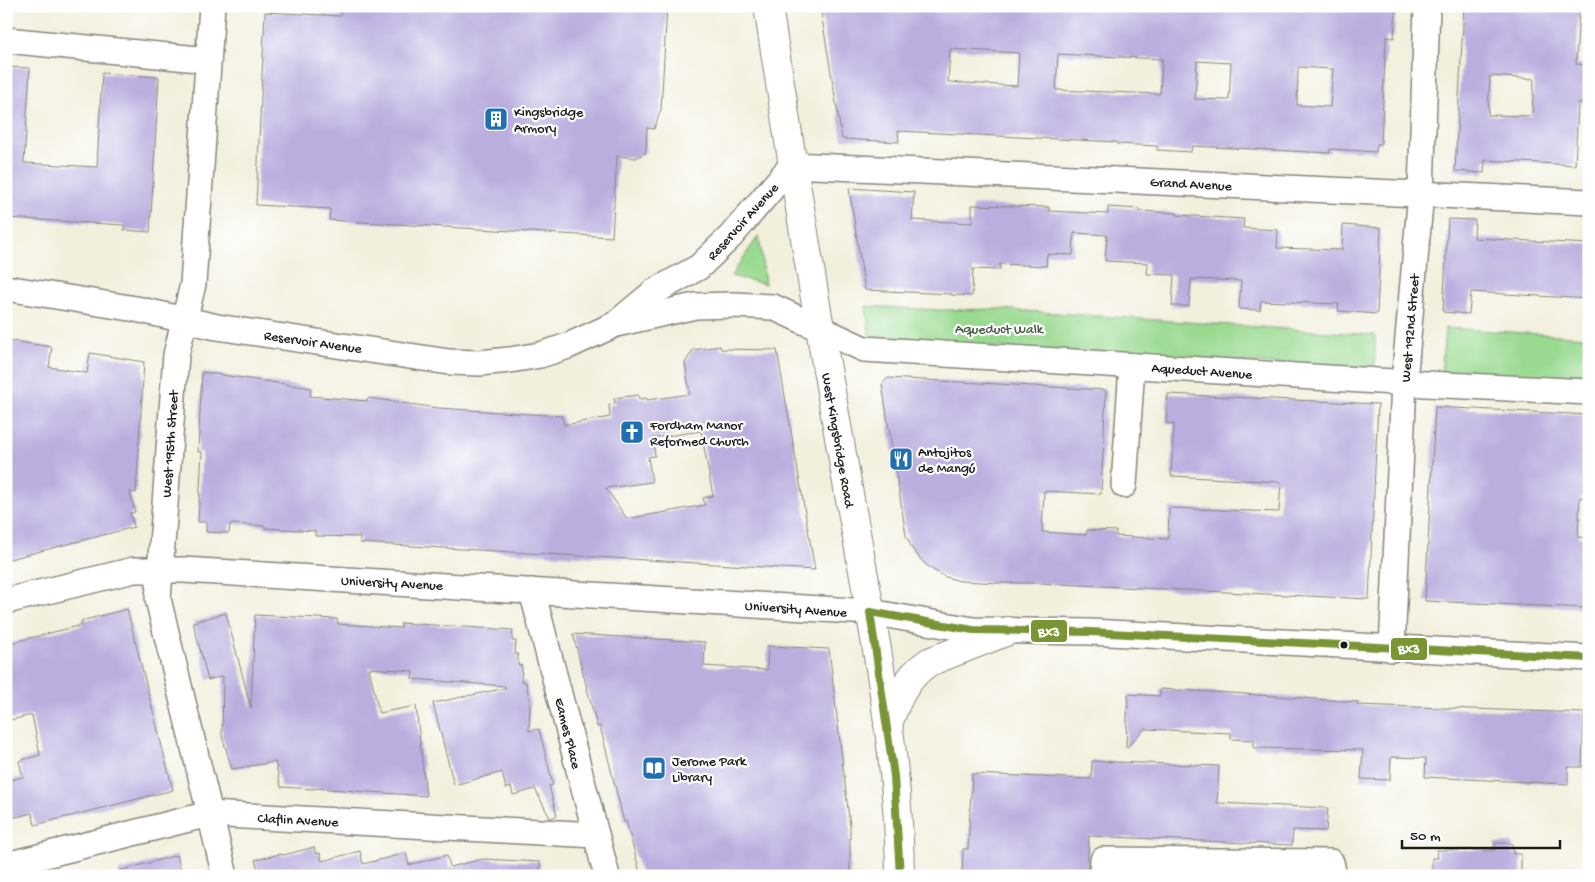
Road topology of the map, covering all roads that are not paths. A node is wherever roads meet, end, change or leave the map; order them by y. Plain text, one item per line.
1 (212, 6) edge
2 (768, 6) edge
3 (1427, 6) edge
4 (6, 40) edge
5 (208, 60) junction
6 (792, 165) junction
7 (1421, 193) junction
8 (1589, 202) edge
9 (6, 288) edge
10 (184, 320) junction
11 (616, 324) junction
12 (820, 327) junction
13 (1132, 366) junction
14 (1404, 382) junction
15 (1589, 392) edge
16 (1124, 484) dead end
17 (160, 570) junction
18 (532, 590) junction
19 (6, 601) edge
20 (870, 612) junction
21 (1008, 631) junction
22 (1392, 649) junction
23 (1589, 658) edge
24 (888, 724) junction
25 (209, 814) junction
26 (596, 835) junction
27 (6, 865) edge
28 (225, 876) edge
29 (607, 876) edge
30 (900, 876) edge
31 (1102, 876) edge
32 (1334, 876) edge

1 - 5 street, West 195th Street
2 - 6 main road, West Kingsbridge Road
3 - 7 street, West 192nd Street
4 - 5 street
5 - 10 street, West 195th Street
6 - 7 street, Grand Avenue
6 - 11 street, Reservoir Avenue
6 - 12 main road, West Kingsbridge Road
7 - 8 street, Grand Avenue
7 - 14 street, West 192nd Street
9 - 10 street, Reservoir Avenue
10 - 11 street, Reservoir Avenue
10 - 17 street, West 195th Street
11 - 12 street, Reservoir Avenue
12 - 13 street, Aqueduct Avenue
12 - 20 main road, West Kingsbridge Road
13 - 14 street, Aqueduct Avenue
13 - 16 street
14 - 15 street, Aqueduct Avenue
14 - 22 street, West 192nd Street
17 - 18 street, University Avenue
17 - 19 street, University Avenue
17 - 25 street, West 195th Street
18 - 20 street, University Avenue
18 - 26 street, Eames Place
20 - 21 street, University Avenue
20 - 24 main road, West Kingsbridge Road
21 - 22 street, University Avenue
21 - 24 main road
22 - 23 street, University Avenue
24 - 30 main road, West Kingsbridge Road
25 - 26 street, Claflin Avenue
25 - 27 street, Claflin Avenue
25 - 28 street, West 195th Street
26 - 29 street, Eames Place
31 - 32 street

